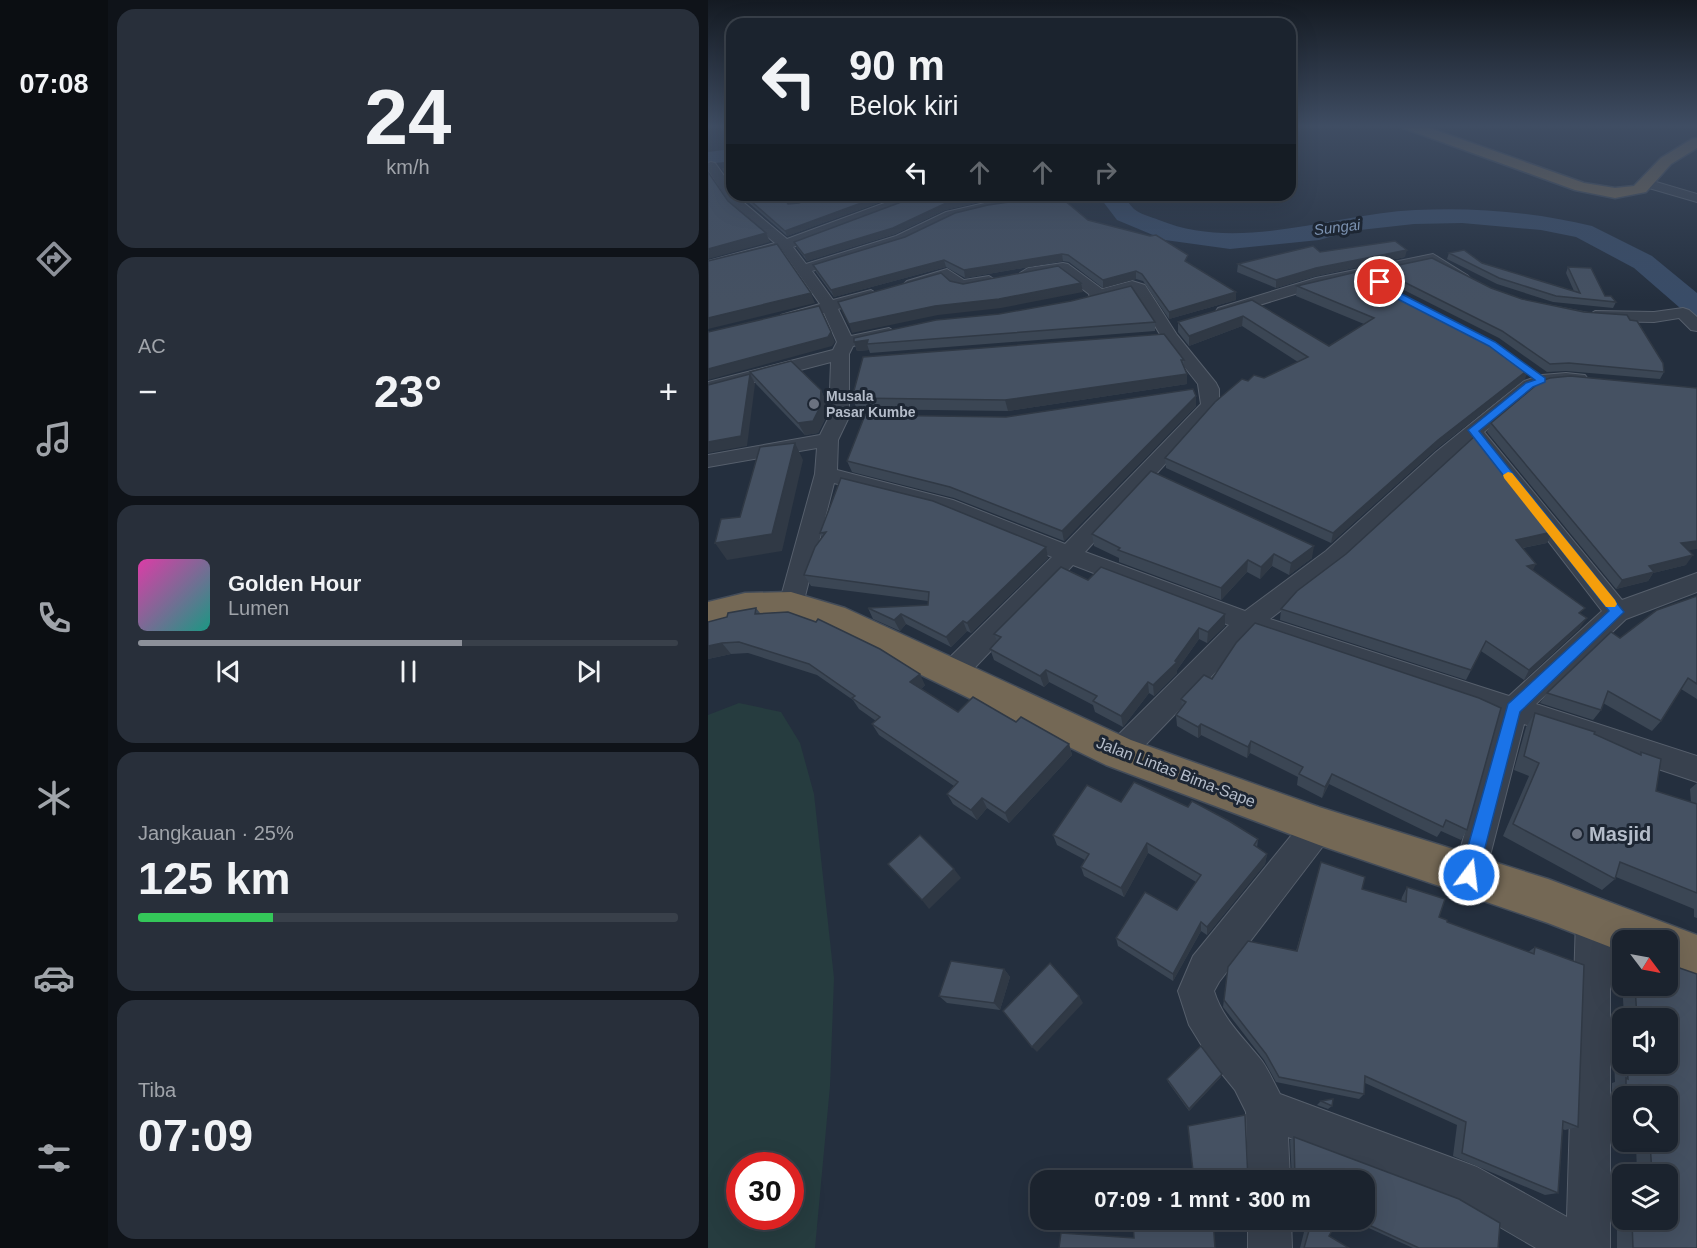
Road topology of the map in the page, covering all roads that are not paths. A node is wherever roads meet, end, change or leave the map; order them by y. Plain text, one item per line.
1 (1572, 183) edge
2 (1646, 183) joint
3 (1697, 198) edge
4 (736, 201) edge
5 (803, 201) edge
6 (902, 201) edge
7 (989, 201) edge
8 (1021, 201) edge
9 (795, 204) edge
10 (994, 205) junction
11 (785, 244) junction
12 (708, 266) edge
13 (804, 269) junction
14 (1367, 271) junction
15 (1384, 286) edge
16 (1479, 287) edge
17 (829, 306) junction
18 (1574, 314) edge
19 (1209, 316) edge
20 (775, 321) edge
21 (1697, 326) edge
22 (903, 330) edge
23 (1170, 330) junction
24 (1146, 339) edge
25 (841, 353) junction
26 (862, 361) edge
27 (1601, 382) edge
28 (708, 388) edge
29 (1210, 389) junction
30 (1189, 392) edge
31 (839, 417) junction
32 (862, 417) edge
33 (1473, 430) junction
34 (828, 440) junction
35 (708, 461) edge
36 (1148, 471) junction
37 (826, 474) junction
38 (1169, 480) edge
39 (1314, 547) edge
40 (1069, 555) junction
41 (1334, 557) junction
42 (1697, 582) edge
43 (791, 604) junction
44 (1617, 612) junction
45 (708, 614) edge
46 (1248, 622) junction
47 (952, 673) junction
48 (1514, 708) junction
49 (1119, 753) junction
50 (1697, 769) edge
51 (1319, 826) junction
52 (1469, 875) junction
53 (1593, 918) junction
54 (1625, 930) edge
55 (1678, 951) edge
56 (1697, 958) edge
57 (1266, 1108) junction
58 (1269, 1170) edge
59 (1270, 1230) edge
60 (1270, 1248) edge
61 (1579, 1248) edge
62 (1588, 1248) edge

1 - 2 highway
2 - 3 street
4 - 11 street
5 - 9 street
6 - 11 street
7 - 10 street
8 - 10 street
10 - 13 street
11 - 12 street
11 - 13 street
13 - 17 street
14 - 15 street
14 - 16 street
14 - 19 street
17 - 20 street
17 - 23 street
17 - 25 street
18 - 21 street
22 - 25 street
23 - 24 street
23 - 29 street
25 - 26 street
25 - 28 street
25 - 31 street
27 - 33 street
29 - 30 street
29 - 36 street
31 - 32 street
31 - 34 street
33 - 41 street
33 - 44 street
34 - 35 street
34 - 37 street
36 - 38 street
36 - 40 street
37 - 40 street
37 - 43 street
39 - 41 street
40 - 46 street
40 - 47 street
41 - 46 street
42 - 44 street
43 - 45 highway, Jalan Lintas Bima-Sape
43 - 47 highway, Jalan Lintas Bima-Sape
44 - 48 street
46 - 48 street
46 - 49 street
47 - 49 highway, Jalan Lintas Bima-Sape
48 - 50 street
48 - 52 street
49 - 51 highway, Jalan Lintas Bima-Sape
51 - 52 highway, Jalan Lintas Bima-Sape
51 - 57 street
52 - 53 highway, Jalan Lintas Bima-Sape
53 - 54 highway, Jalan Lintas Bima-Sape
53 - 62 street
55 - 56 highway
57 - 58 street
57 - 61 street
59 - 60 street

